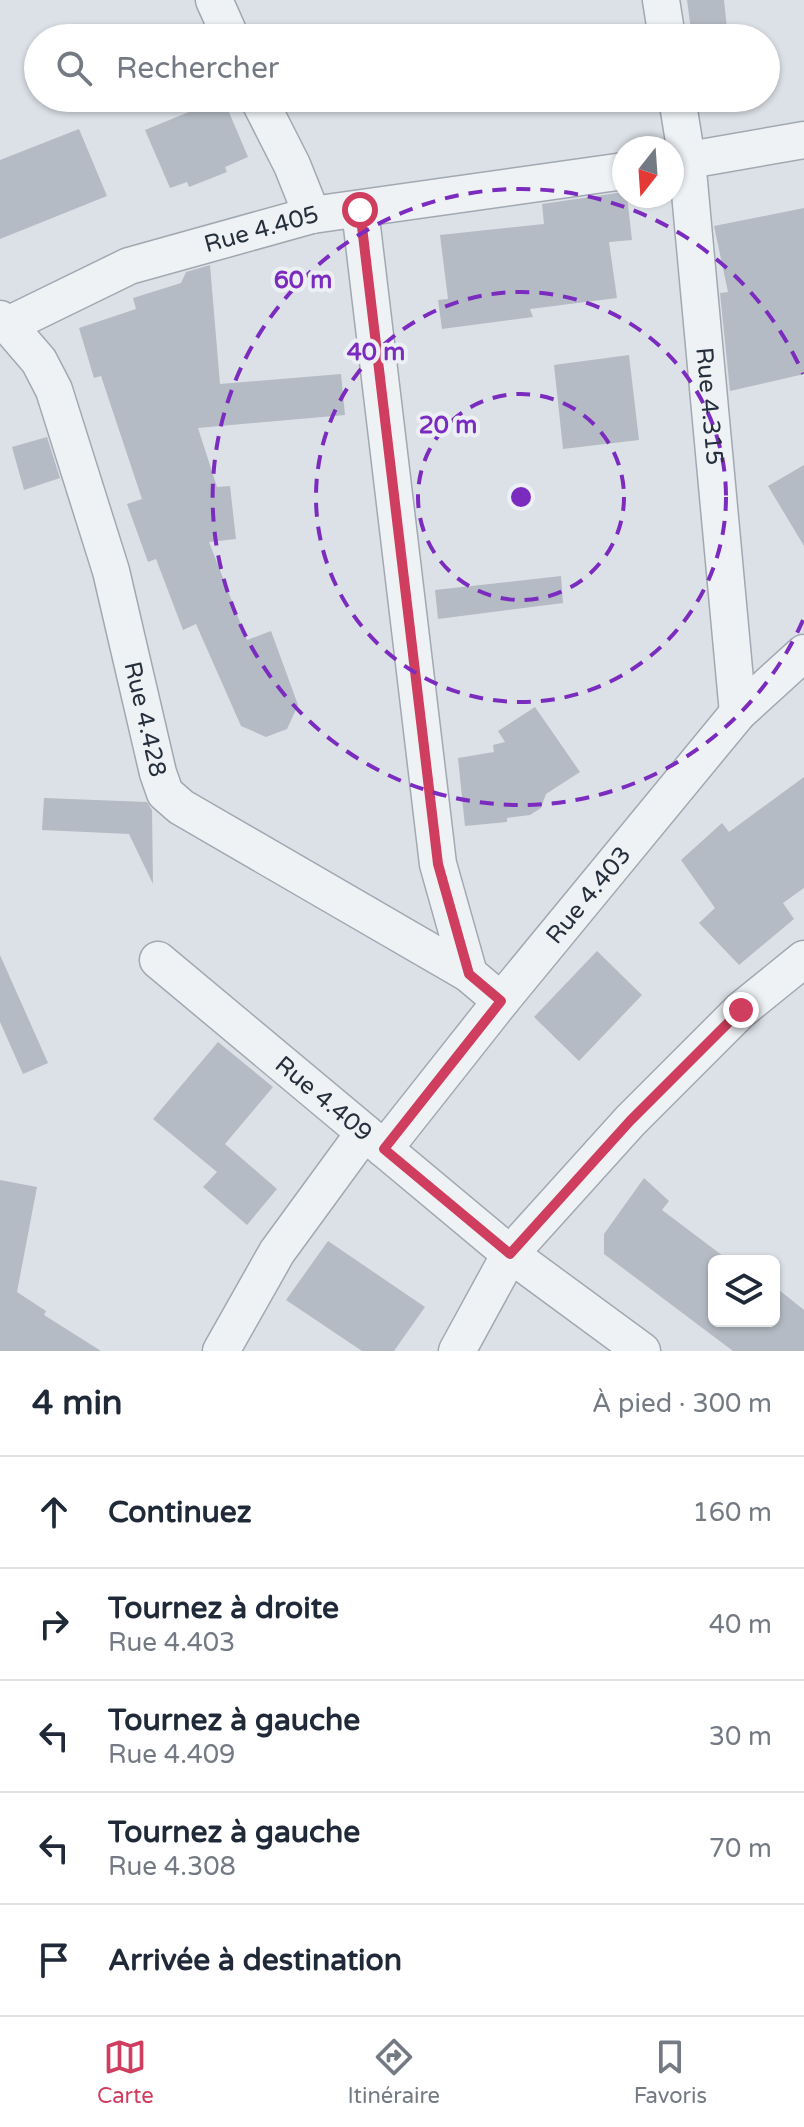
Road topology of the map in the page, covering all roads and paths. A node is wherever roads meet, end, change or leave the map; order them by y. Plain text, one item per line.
1 (214, 0) edge
2 (661, 0) edge
3 (225, 24) edge
4 (665, 24) edge
5 (265, 112) edge
6 (677, 112) edge
7 (678, 136) edge
8 (804, 140) edge
9 (684, 160) edge
10 (612, 173) edge
11 (684, 208) edge
12 (360, 210) junction
13 (312, 215) junction
14 (4, 322) edge
15 (804, 653) edge
16 (738, 713) junction
17 (804, 959) edge
18 (158, 960) dead end
19 (469, 974) junction
20 (501, 1001) junction
21 (374, 1141) junction
22 (510, 1254) junction
23 (221, 1351) edge
24 (457, 1351) edge
25 (642, 1351) edge

1 - 3 street
2 - 4 street
5 - 13 street
6 - 7 street, Rue 4.315
8 - 9 street
10 - 12 street, Rue 4.405
11 - 16 street, Rue 4.315
12 - 13 street, Rue 4.405
12 - 19 street
13 - 14 street, Rue 4.405
14 - 19 street, Rue 4.428
15 - 16 street, Rue 4.403
16 - 20 street, Rue 4.403
17 - 22 street
18 - 21 street, Rue 4.409
19 - 20 street, Rue 4.428
20 - 21 street, Rue 4.403
21 - 22 street, Rue 4.409
21 - 23 street, Rue 4.403
22 - 24 street
22 - 25 street, Rue 4.409

